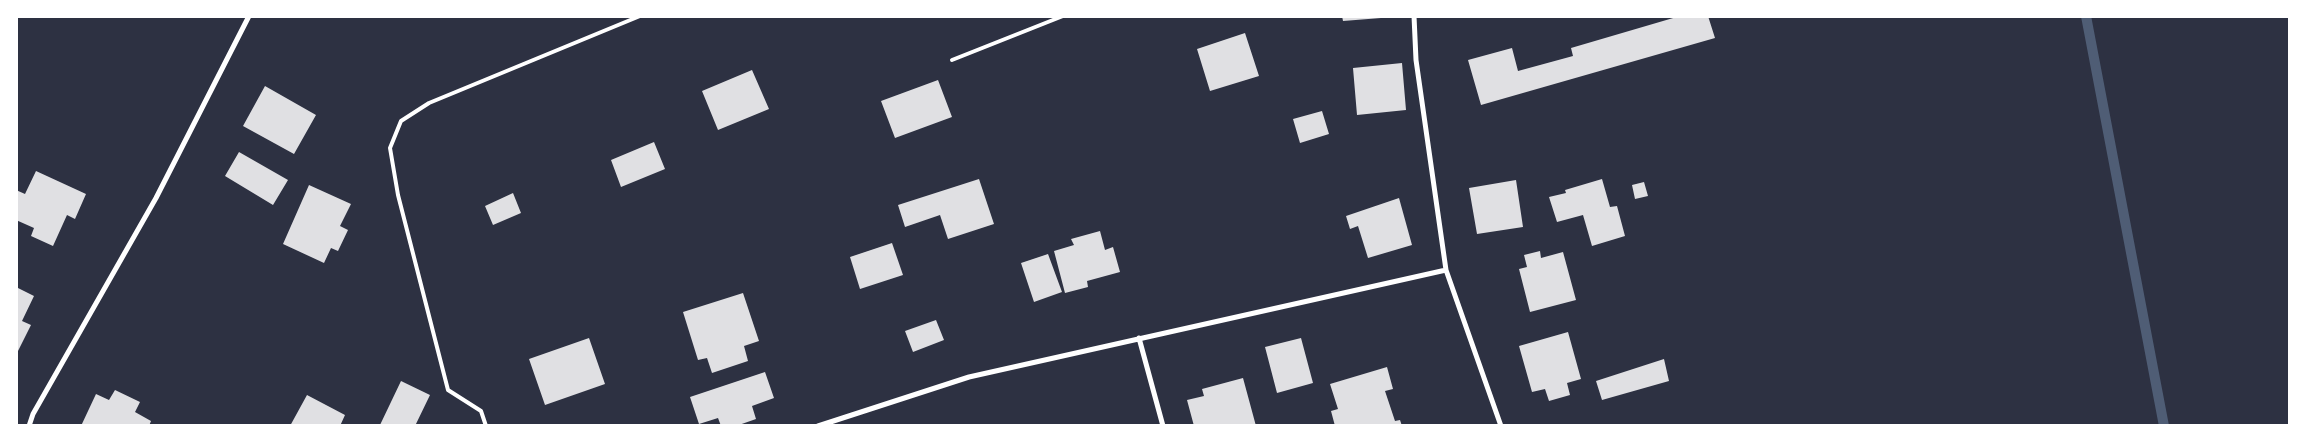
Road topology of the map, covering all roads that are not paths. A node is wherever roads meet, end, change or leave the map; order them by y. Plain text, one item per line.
1 (249, 16) edge
2 (640, 16) edge
3 (1063, 16) edge
4 (1414, 16) edge
5 (952, 60) dead end
6 (1446, 270) junction
7 (1139, 338) junction
8 (29, 426) edge
9 (486, 426) edge
10 (818, 426) edge
11 (1163, 426) edge
12 (1501, 426) edge

1 - 8 street
2 - 9 lane
3 - 5 lane
4 - 6 street
6 - 7 street
6 - 12 street
7 - 10 street
7 - 11 street

